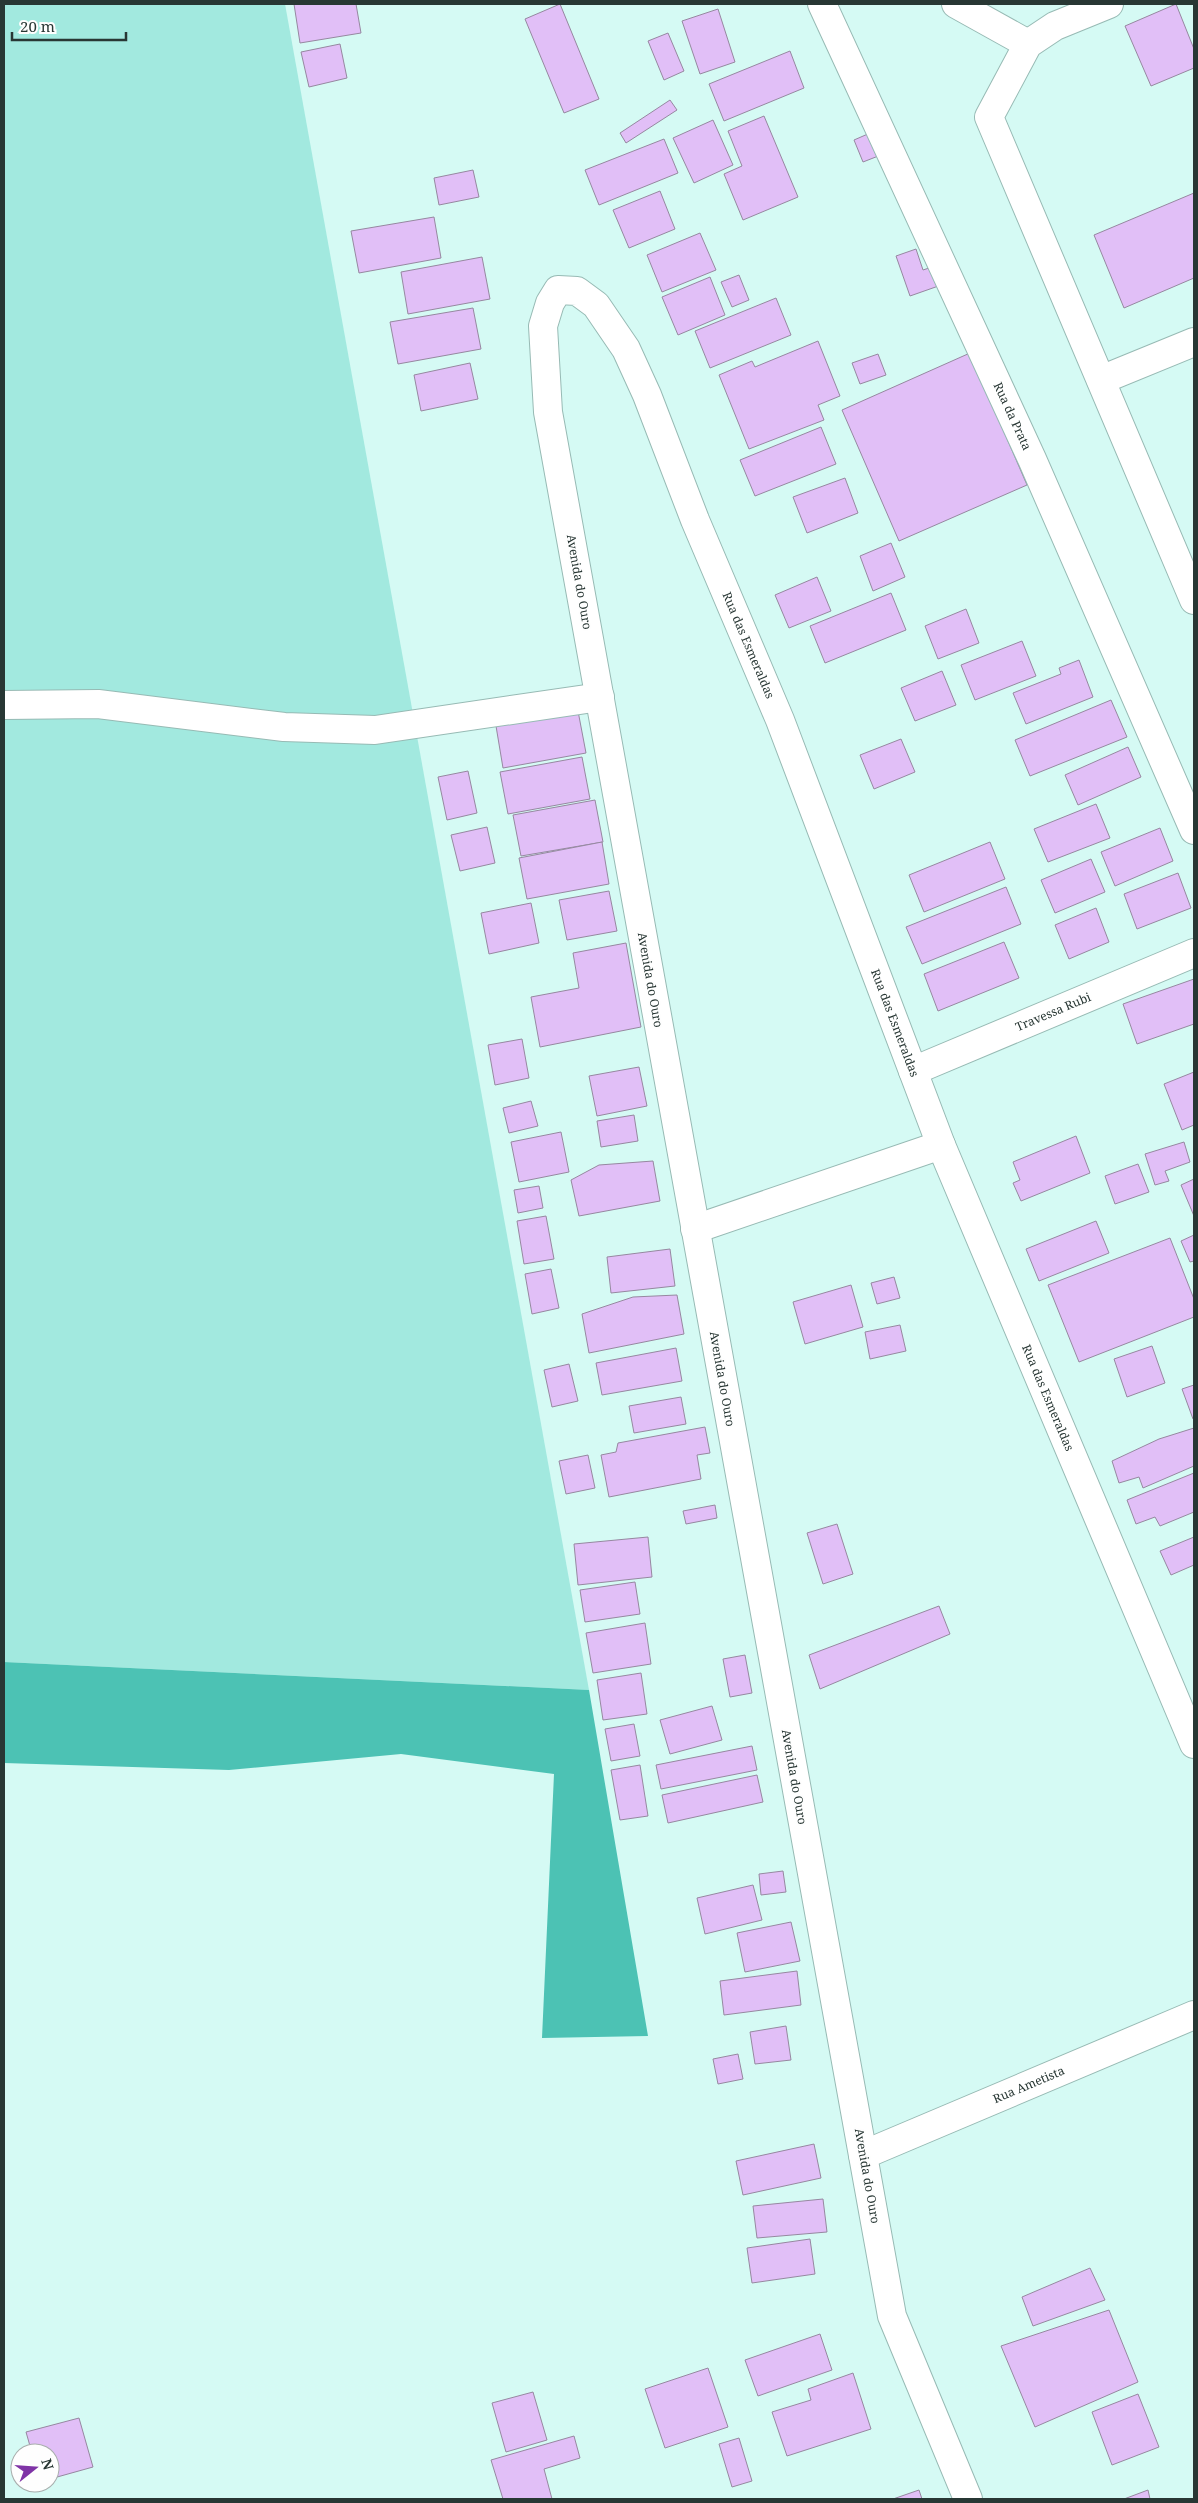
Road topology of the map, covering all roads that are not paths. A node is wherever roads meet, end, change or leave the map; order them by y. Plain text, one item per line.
1 (822, 4) edge
2 (956, 4) edge
3 (1109, 4) edge
4 (1028, 44) junction
5 (596, 304) joint
6 (1194, 342) edge
7 (1101, 380) junction
8 (1194, 600) edge
9 (600, 698) junction
10 (4, 705) edge
11 (1194, 830) edge
12 (1194, 953) edge
13 (913, 1071) junction
14 (941, 1145) junction
15 (694, 1229) junction
16 (1194, 1744) edge
17 (1194, 2015) edge
18 (863, 2155) junction
19 (968, 2499) edge

1 - 11 street, Rua da Prata
2 - 4 street
3 - 4 street
4 - 7 street
5 - 9 street, Avenida do Ouro
5 - 13 street, Rua das Esmeraldas
6 - 7 street
7 - 8 street
9 - 10 street
9 - 15 street, Avenida do Ouro
12 - 13 street, Travessa Rubi
13 - 14 street, Rua das Esmeraldas
14 - 15 street
14 - 16 street, Rua das Esmeraldas
15 - 18 street, Avenida do Ouro
17 - 18 street, Rua Ametista
18 - 19 street, Avenida do Ouro

